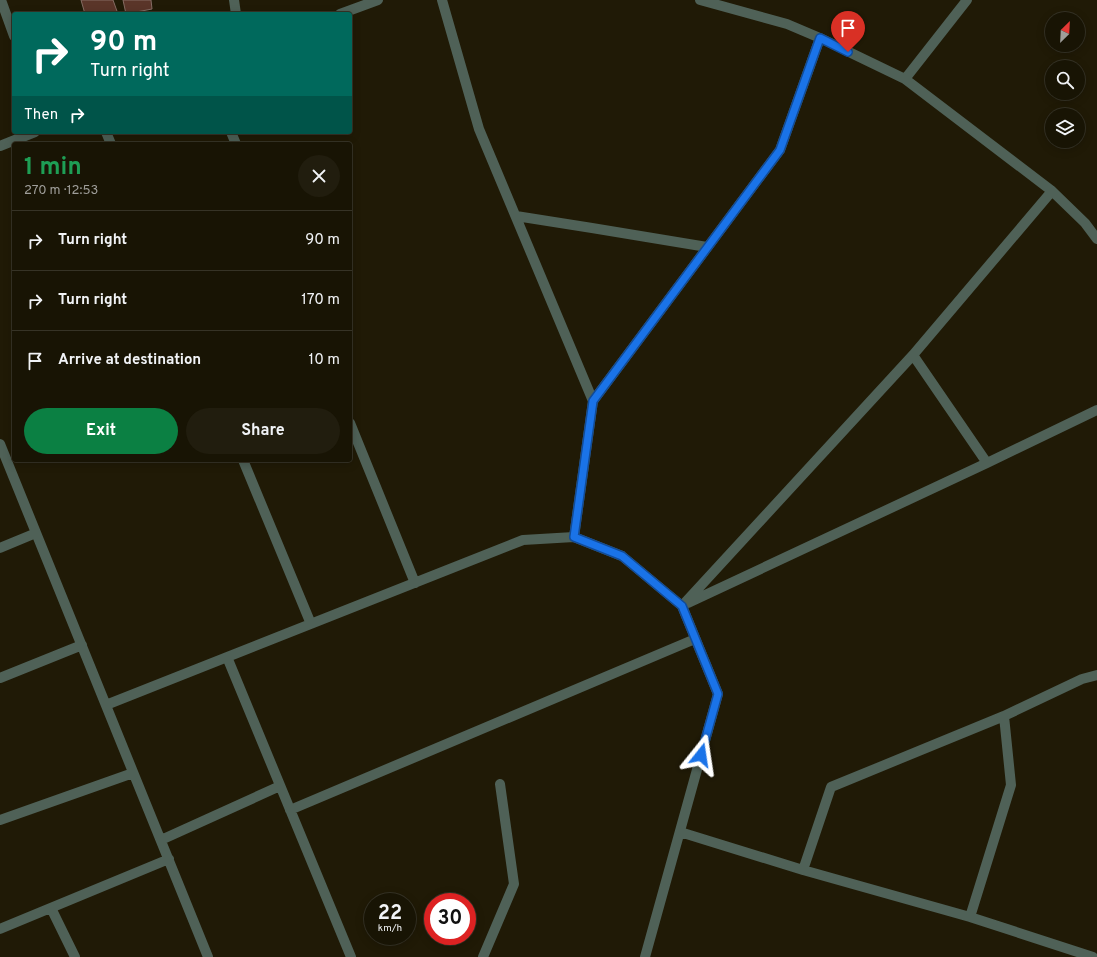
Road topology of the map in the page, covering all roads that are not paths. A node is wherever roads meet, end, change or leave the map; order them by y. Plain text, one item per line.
1 (1, 0) edge
2 (234, 0) edge
3 (378, 0) edge
4 (442, 0) edge
5 (700, 0) edge
6 (967, 0) edge
7 (236, 12) edge
8 (345, 12) edge
9 (12, 30) edge
10 (820, 38) junction
11 (905, 79) junction
12 (30, 134) edge
13 (0, 146) edge
14 (1052, 191) junction
15 (516, 216) junction
16 (1097, 239) edge
17 (707, 247) junction
18 (913, 355) junction
19 (593, 401) junction
20 (1097, 410) edge
21 (352, 428) edge
22 (0, 444) edge
23 (244, 462) edge
24 (987, 463) junction
25 (36, 533) junction
26 (574, 537) junction
27 (0, 548) edge
28 (415, 583) junction
29 (682, 606) junction
30 (311, 624) junction
31 (695, 639) junction
32 (82, 645) junction
33 (227, 657) junction
34 (1097, 675) edge
35 (0, 678) edge
36 (106, 704) junction
37 (1004, 716) junction
38 (134, 773) junction
39 (500, 784) dead end
40 (280, 786) junction
41 (290, 810) junction
42 (0, 820) edge
43 (680, 832) junction
44 (161, 840) junction
45 (169, 859) junction
46 (803, 870) junction
47 (51, 908) junction
48 (970, 917) junction
49 (0, 929) edge
50 (75, 957) edge
51 (208, 957) edge
52 (351, 957) edge
53 (483, 957) edge
54 (645, 957) edge
55 (1093, 957) edge

1 - 9 street
2 - 7 street
3 - 8 street
4 - 15 street
5 - 10 street
6 - 11 street
10 - 11 street
10 - 17 street
11 - 14 street
12 - 13 street
14 - 16 street
14 - 18 street
15 - 17 street
15 - 19 street
17 - 19 street
18 - 24 street
18 - 29 street
19 - 26 street
20 - 24 street
21 - 28 street
22 - 25 street
23 - 30 street
24 - 29 street
25 - 27 street
25 - 32 street
26 - 28 street
26 - 29 street
28 - 30 street
29 - 31 street
30 - 33 street
31 - 41 street
31 - 43 street
32 - 35 street
32 - 36 street
33 - 36 street
33 - 40 street
34 - 37 street
36 - 38 street
37 - 46 street
37 - 48 street
38 - 42 street
38 - 44 street
39 - 53 street
40 - 41 street
40 - 44 street
41 - 52 street
43 - 46 street
43 - 54 street
44 - 45 street
45 - 47 street
45 - 51 street
46 - 48 street
47 - 49 street
47 - 50 street
48 - 55 street

